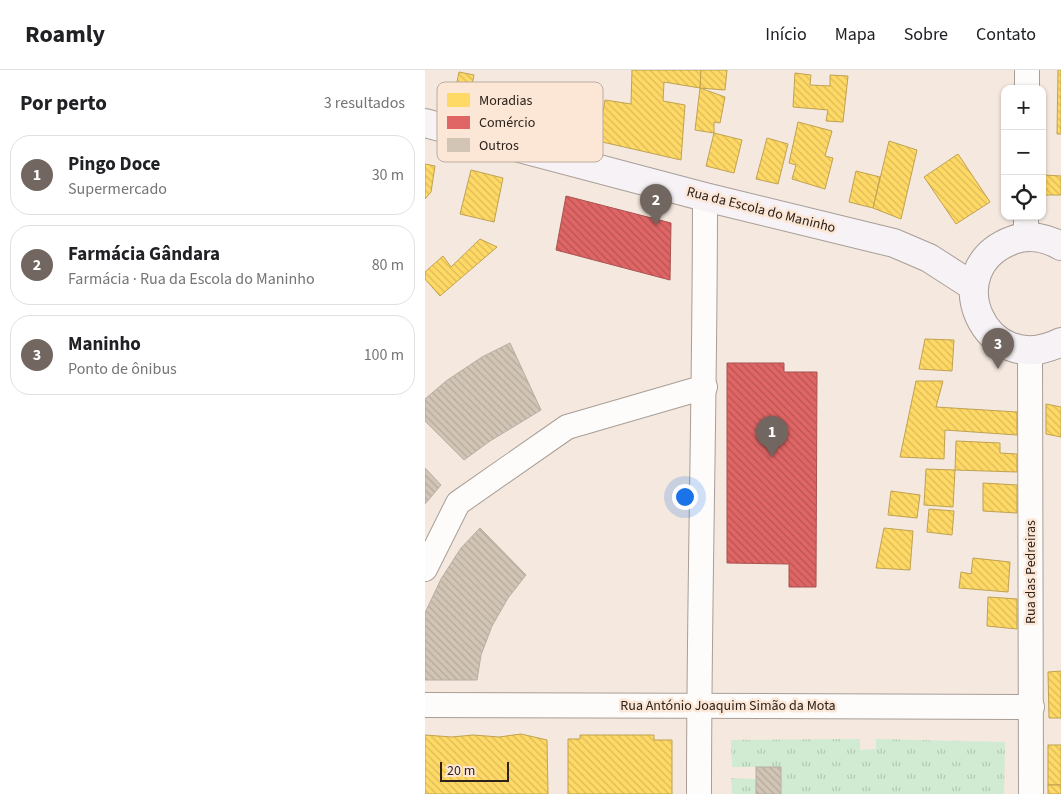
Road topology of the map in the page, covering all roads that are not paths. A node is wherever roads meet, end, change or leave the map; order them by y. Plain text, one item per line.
1 (1027, 70) edge
2 (1027, 85) edge
3 (573, 162) edge
4 (705, 197) junction
5 (1026, 227) edge
6 (1061, 246) edge
7 (974, 286) junction
8 (1061, 342) edge
9 (1030, 350) junction
10 (705, 387) junction
11 (425, 569) edge
12 (425, 705) edge
13 (699, 706) junction
14 (1032, 707) junction
15 (699, 794) edge
16 (1031, 794) edge

1 - 2 street
3 - 4 main road, Rua da Escola do Maninho
4 - 7 main road, Rua da Escola do Maninho
4 - 10 street
5 - 6 main road
5 - 7 main road
7 - 9 main road
8 - 9 main road
9 - 14 street, Rua das Pedreiras
10 - 11 street
10 - 13 street
12 - 13 street, Rua António Joaquim Simão da Mota
13 - 14 street, Rua António Joaquim Simão da Mota
13 - 15 street
14 - 16 street, Rua das Pedreiras

